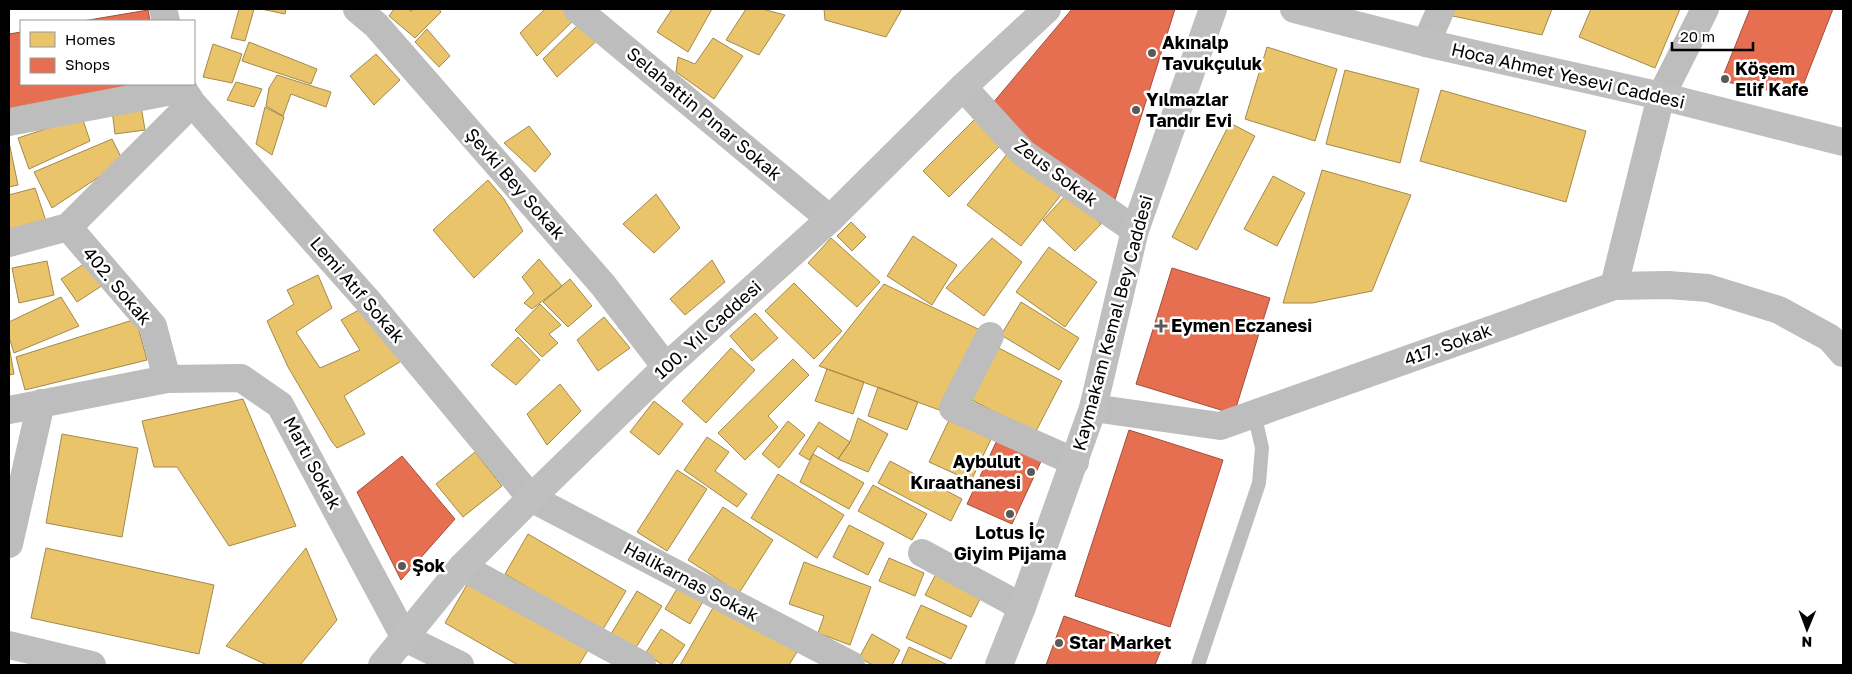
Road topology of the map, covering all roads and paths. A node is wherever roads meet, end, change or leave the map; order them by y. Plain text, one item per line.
1 (357, 9) edge
2 (577, 9) edge
3 (1048, 9) edge
4 (1213, 9) edge
5 (1294, 9) edge
6 (1441, 9) edge
7 (1705, 9) edge
8 (1426, 43) junction
9 (963, 87) junction
10 (185, 92) edge
11 (1661, 96) junction
12 (9, 122) edge
13 (1843, 142) edge
14 (830, 219) junction
15 (68, 227) junction
16 (1135, 230) junction
17 (9, 243) edge
18 (1614, 286) junction
19 (990, 336) dead end
20 (1843, 353) edge
21 (666, 367) junction
22 (167, 379) junction
23 (41, 403) junction
24 (1093, 408) junction
25 (9, 410) edge
26 (1254, 413) junction
27 (1074, 462) junction
28 (531, 498) junction
29 (9, 544) edge
30 (922, 553) dead end
31 (462, 567) junction
32 (1022, 607) junction
33 (405, 638) junction
34 (9, 645) edge
35 (92, 665) edge
36 (382, 665) edge
37 (460, 665) edge
38 (642, 665) edge
39 (851, 665) edge
40 (999, 665) edge
41 (1198, 665) edge

1 - 21 street, Şevki Bey Sokak
2 - 14 street, Selahattin Pınar Sokak
3 - 9 main road, 100. Yıl Caddesi
4 - 16 main road, Kaymakam Kemal Bey Caddesi
5 - 8 main road, Hoca Ahmet Yesevi Caddesi
6 - 8 street
7 - 11 street
8 - 11 main road, Hoca Ahmet Yesevi Caddesi
9 - 14 main road, 100. Yıl Caddesi
9 - 16 street, Zeus Sokak
10 - 12 street
10 - 15 street
10 - 28 street, Lemi Atıf Sokak
11 - 13 main road, Hoca Ahmet Yesevi Caddesi
11 - 18 street
14 - 21 main road, 100. Yıl Caddesi
15 - 17 street
15 - 22 street, 402. Sokak
16 - 24 main road, Kaymakam Kemal Bey Caddesi
18 - 20 street, 417. Sokak
18 - 26 street, 417. Sokak
19 - 27 street
21 - 28 main road, 100. Yıl Caddesi
22 - 23 street, Martı Sokak
22 - 33 street, Martı Sokak
23 - 25 street, Martı Sokak
23 - 29 street
24 - 26 street, 417. Sokak
24 - 27 main road, Kaymakam Kemal Bey Caddesi
26 - 41 lane
27 - 32 main road, Kaymakam Kemal Bey Caddesi
28 - 31 main road, 100. Yıl Caddesi
28 - 39 street, Halikarnas Sokak
30 - 32 street
31 - 33 main road, 100. Yıl Caddesi
31 - 38 street
32 - 40 main road, Kaymakam Kemal Bey Caddesi
33 - 36 main road, 100. Yıl Caddesi
33 - 37 street
34 - 35 street

